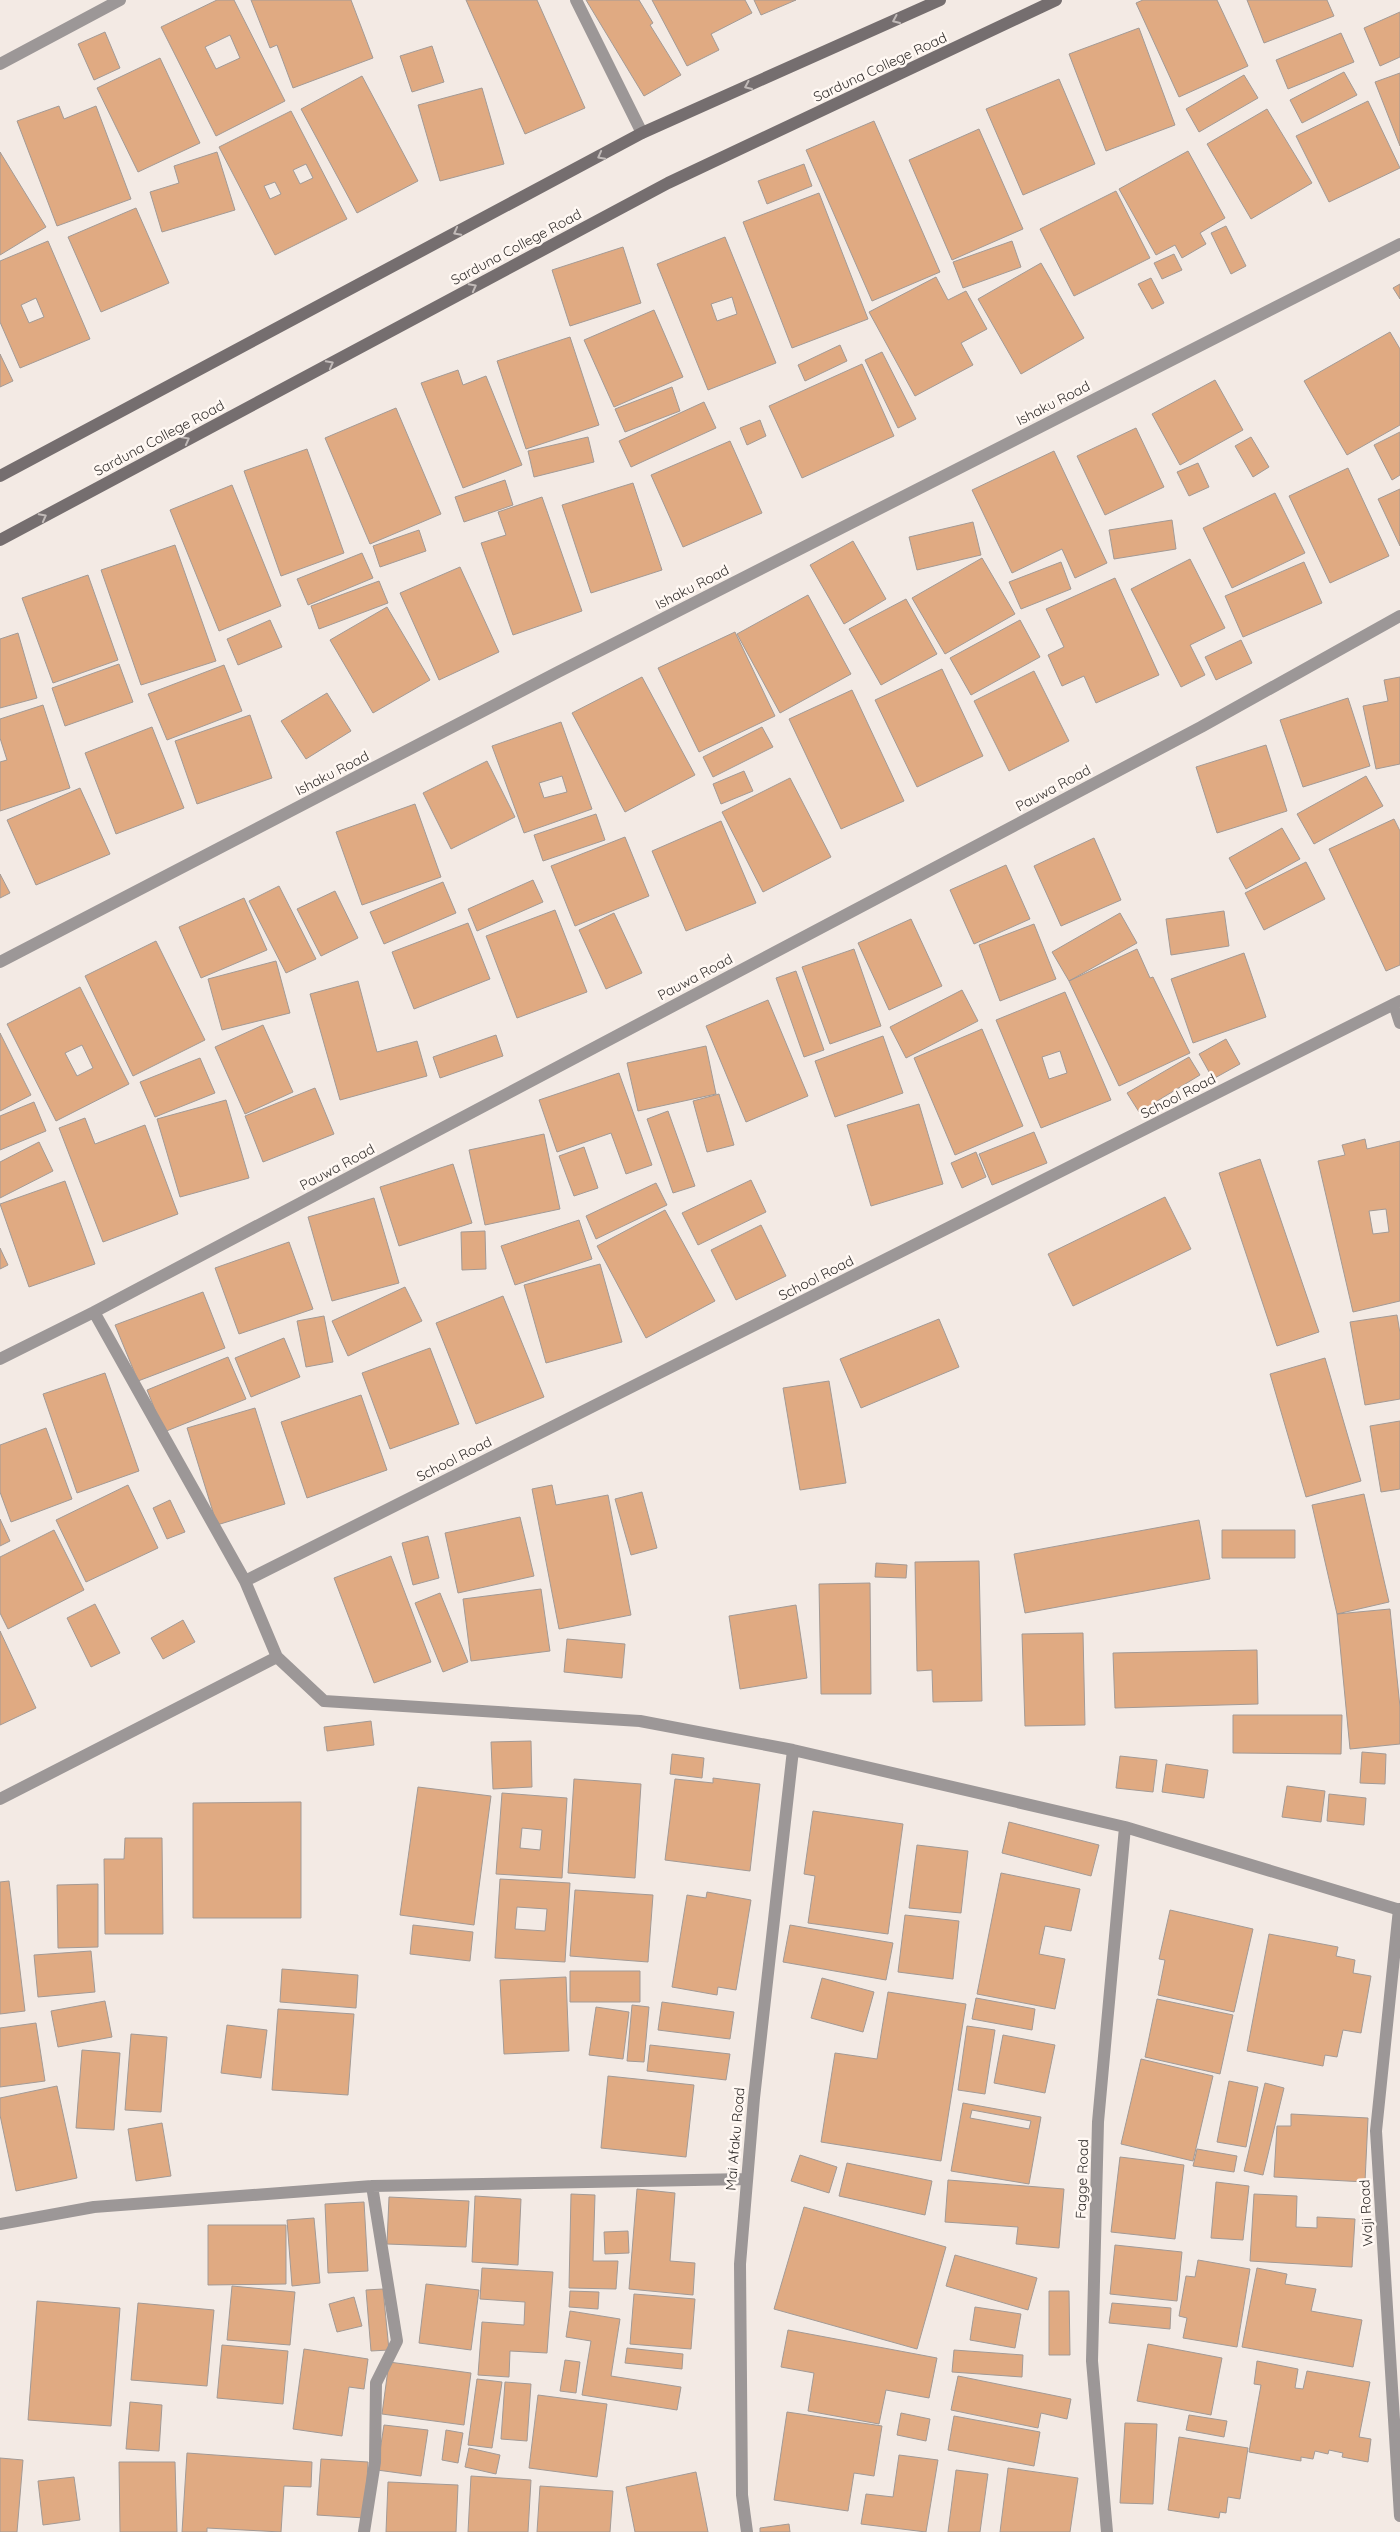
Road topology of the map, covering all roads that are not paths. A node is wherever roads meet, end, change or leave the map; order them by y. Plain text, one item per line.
1 (120, 0) edge
2 (576, 0) edge
3 (940, 0) edge
4 (1056, 0) edge
5 (0, 64) edge
6 (642, 134) junction
7 (1400, 244) edge
8 (0, 476) edge
9 (0, 540) edge
10 (1400, 616) edge
11 (0, 962) edge
12 (1397, 1003) edge
13 (1400, 1023) edge
14 (94, 1312) junction
15 (0, 1359) edge
16 (244, 1581) junction
17 (278, 1658) junction
18 (793, 1750) junction
19 (0, 1799) edge
20 (1125, 1827) junction
21 (1400, 1909) edge
22 (747, 2179) junction
23 (372, 2186) junction
24 (0, 2224) edge
25 (1400, 2516) edge
26 (364, 2532) edge
27 (747, 2532) edge
28 (1107, 2532) edge

1 - 5 street
2 - 6 street
3 -> 6 street
9 -> 4 street, Sarduna College Road
6 -> 8 street
7 - 11 street, Ishaku Road
10 - 14 street, Pauwa Road
12 - 13 street
12 - 16 street, School Road
14 - 15 street, Pauwa Road
14 - 16 street
16 - 17 street
17 - 18 street
17 - 19 street
18 - 20 street
18 - 22 street, Mai Afaku Road
20 - 21 street
20 - 28 street, Fagge Road
21 - 25 street, Waji Road
22 - 23 street
22 - 27 street, Mai Afaku Road
23 - 24 street
23 - 26 street

